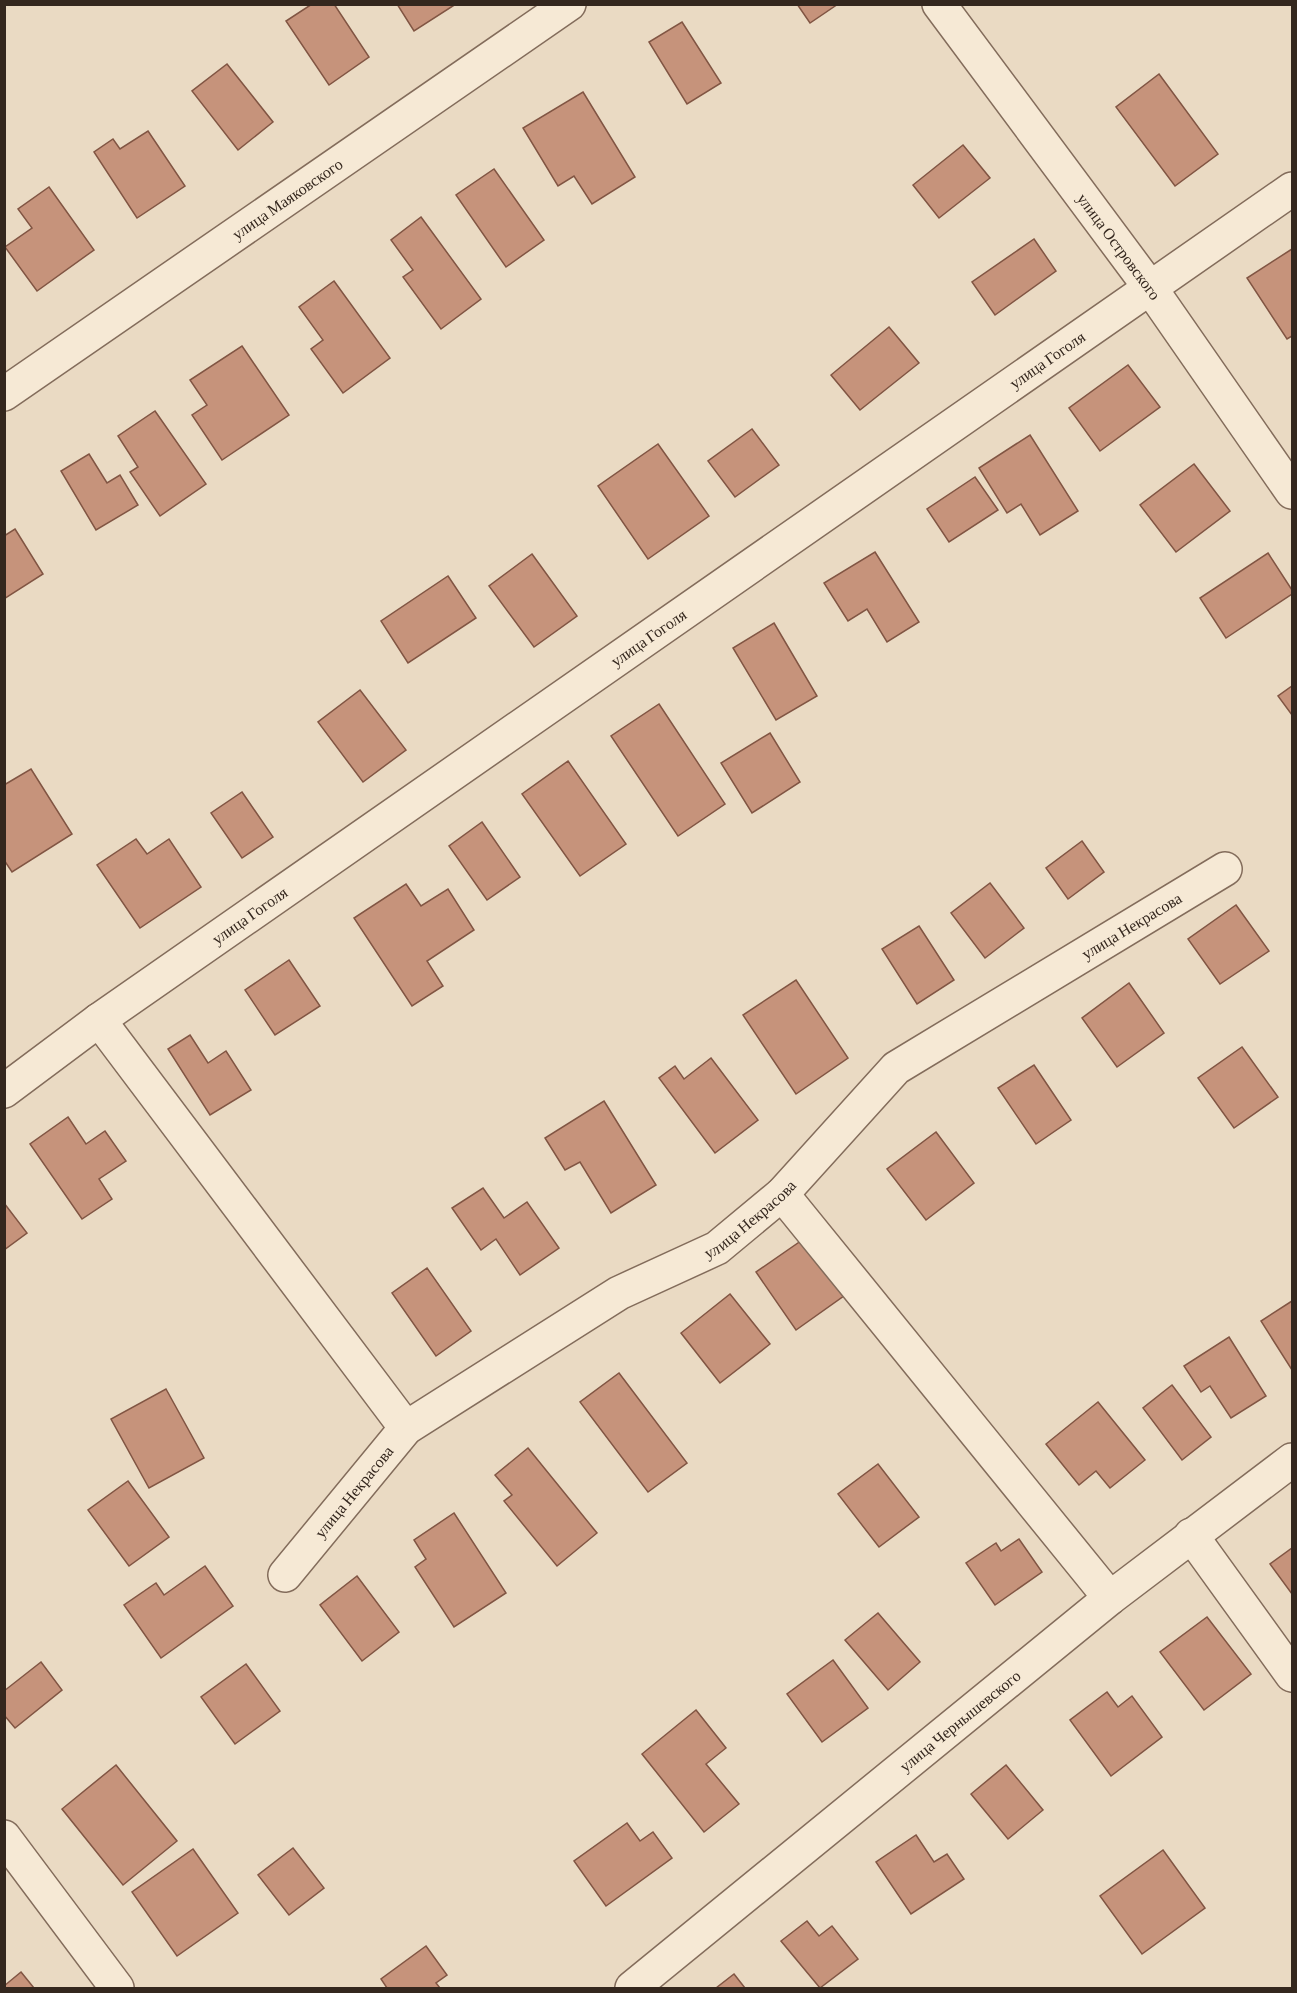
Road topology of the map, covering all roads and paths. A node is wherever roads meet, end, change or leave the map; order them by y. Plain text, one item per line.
1 (569, 4) edge
2 (939, 4) edge
3 (1293, 189) edge
4 (1151, 289) junction
5 (4, 394) edge
6 (1293, 492) edge
7 (1225, 869) dead end
8 (99, 1020) junction
9 (4, 1090) edge
10 (782, 1194) junction
11 (405, 1428) junction
12 (1293, 1460) edge
13 (1191, 1535) junction
14 (285, 1575) dead end
15 (1110, 1598) junction
16 (1293, 1675) edge
17 (4, 1837) edge
18 (117, 1989) edge
19 (632, 1989) edge

1 - 5 street, улица Маяковского
2 - 4 street, улица Островского
3 - 4 street, улица Гоголя
4 - 6 street, улица Островского
4 - 8 street, улица Гоголя
7 - 10 street, улица Некрасова
8 - 9 street, улица Гоголя
8 - 11 street
10 - 11 street, улица Некрасова
10 - 15 street
11 - 14 street, улица Некрасова
12 - 13 street, улица Чернышевского
13 - 15 street, улица Чернышевского
13 - 16 street
15 - 19 street, улица Чернышевского
17 - 18 street

